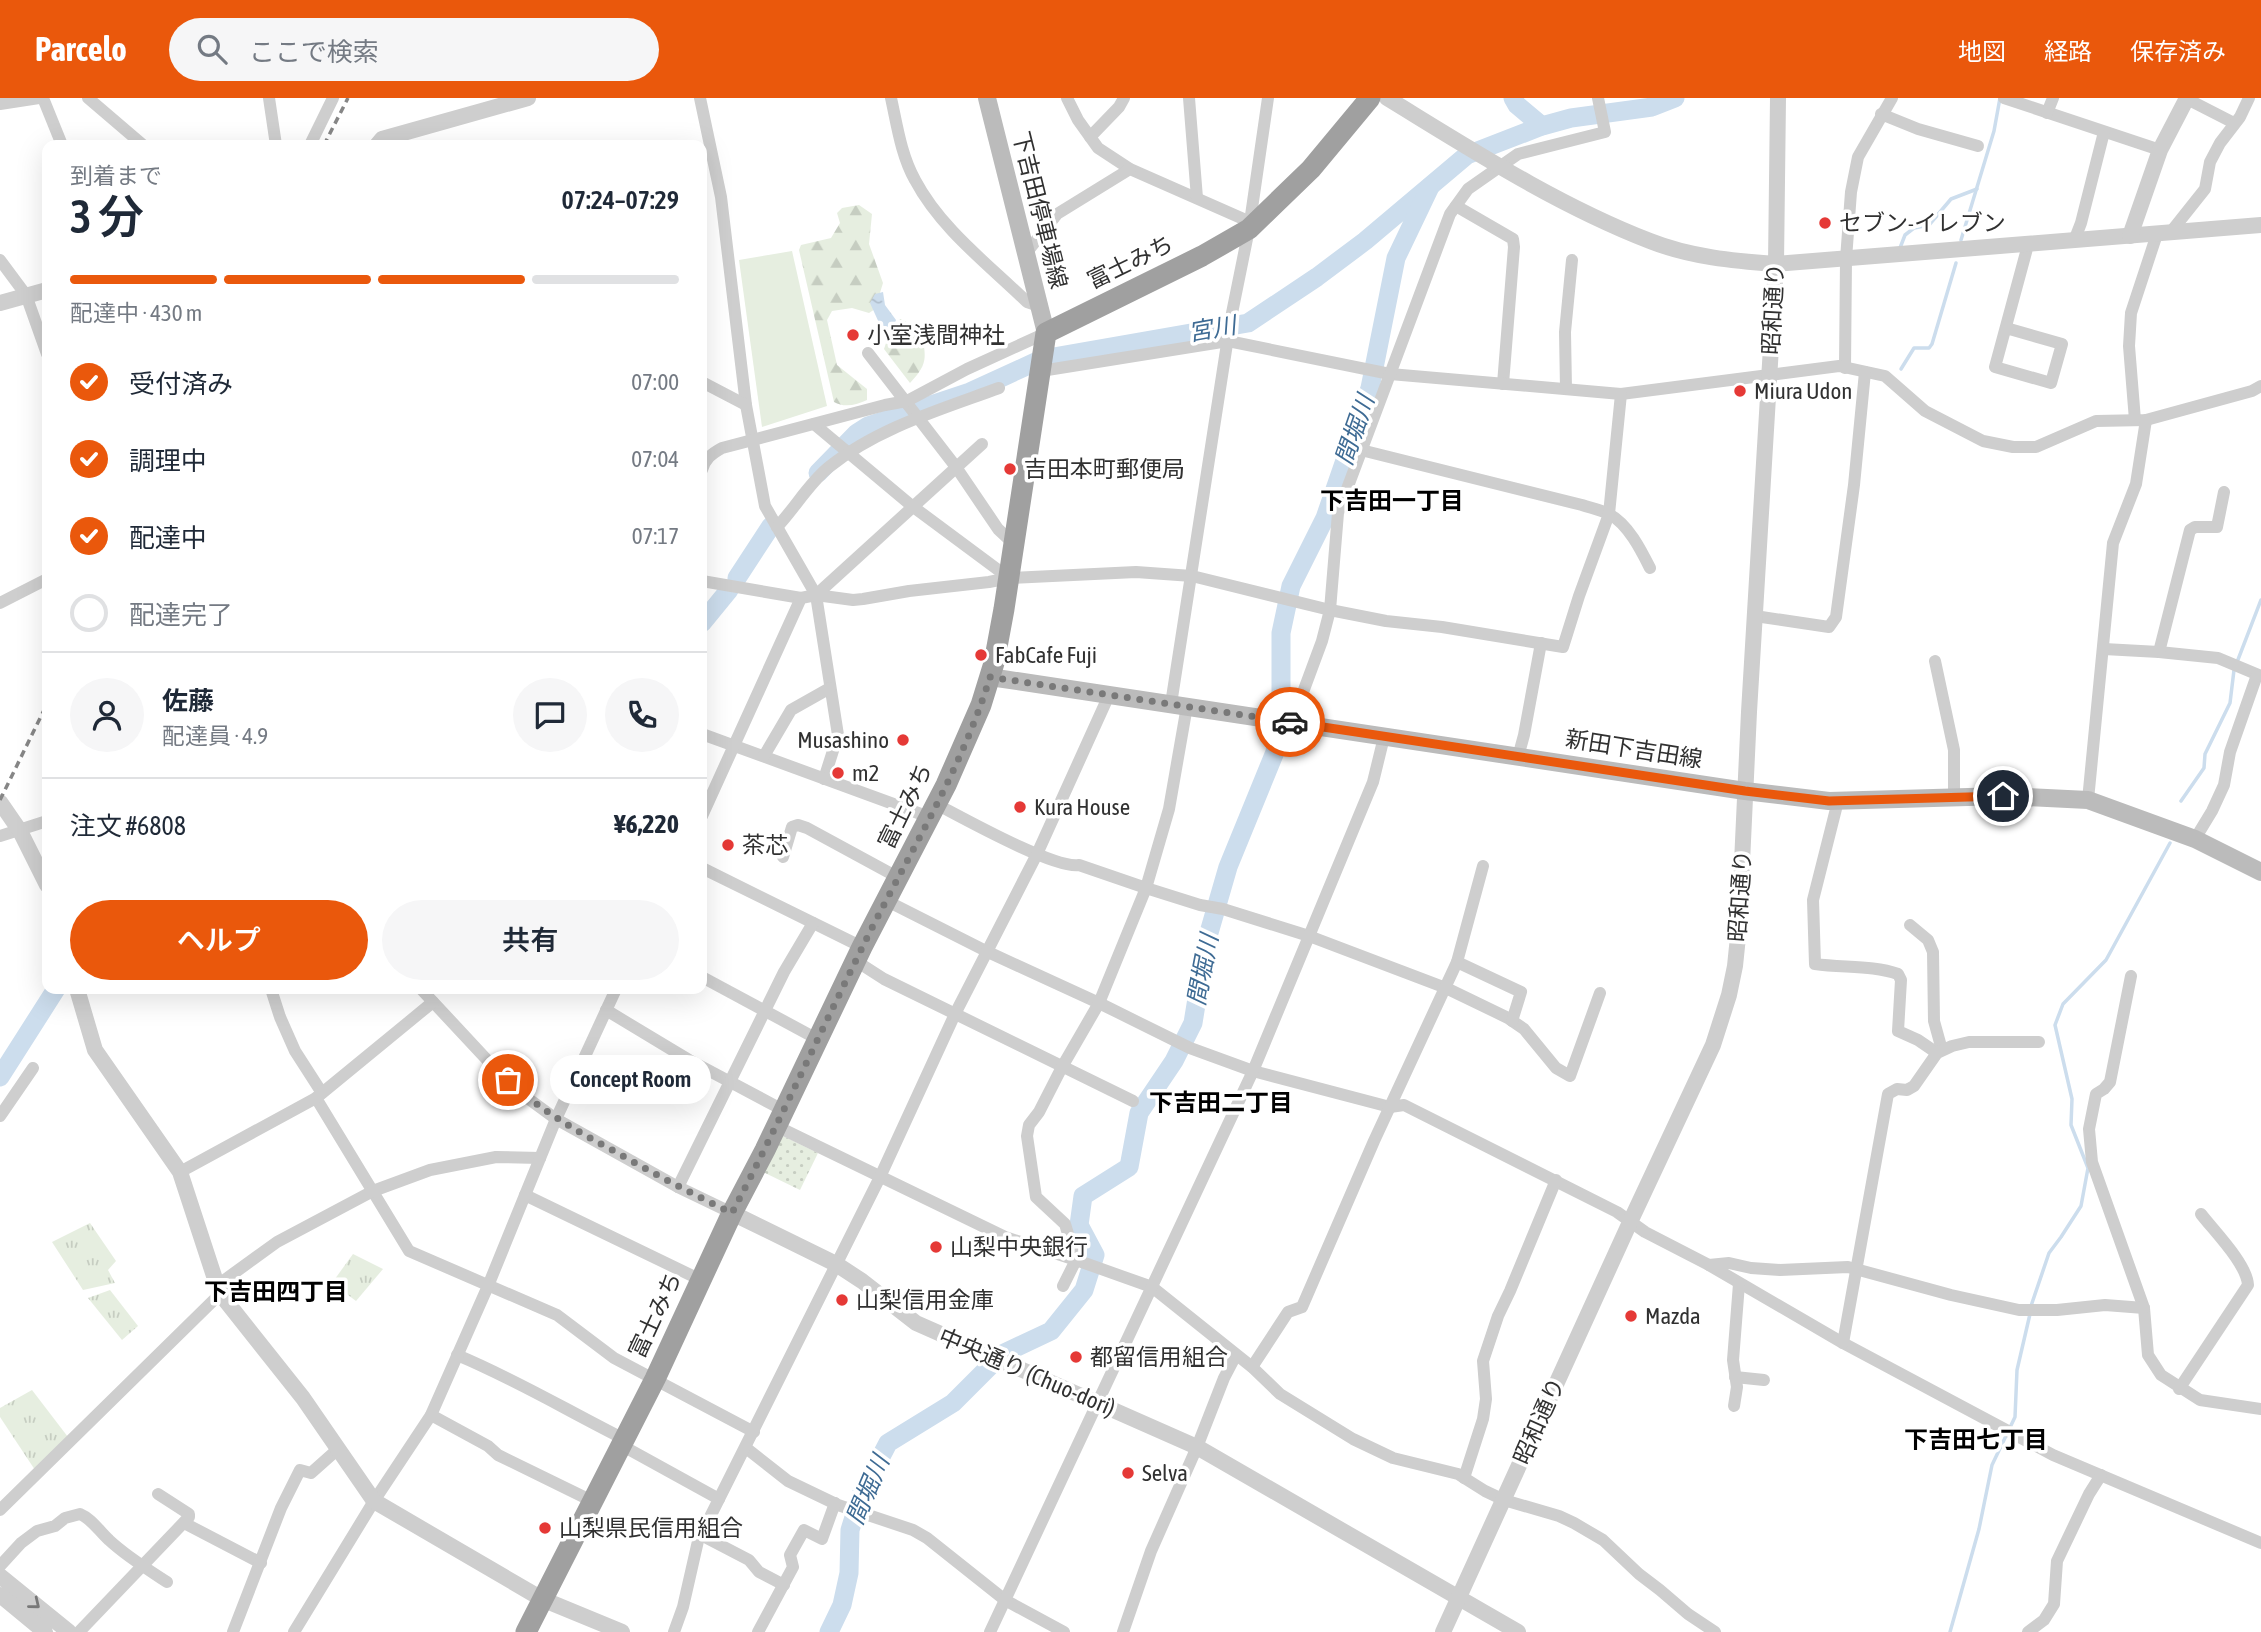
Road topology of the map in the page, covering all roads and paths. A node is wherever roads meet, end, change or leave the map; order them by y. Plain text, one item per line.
1 (41, 98) edge
2 (88, 98) edge
3 (269, 98) edge
4 (332, 98) edge
5 (525, 98) edge
6 (700, 98) edge
7 (891, 98) edge
8 (988, 98) edge
9 (1067, 98) edge
10 (1124, 98) edge
11 (1189, 98) edge
12 (1268, 98) edge
13 (1370, 98) edge
14 (1387, 98) edge
15 (1598, 98) edge
16 (1778, 98) edge
17 (1892, 98) edge
18 (2004, 98) edge
19 (2053, 98) edge
20 (2249, 98) edge
21 (2187, 99) edge
22 (491, 103) edge
23 (0, 104) edge
24 (2047, 113) junction
25 (1881, 114) junction
26 (2234, 122) junction
27 (2104, 132) junction
28 (1090, 137) junction
29 (60, 140) edge
30 (133, 140) edge
31 (275, 140) edge
32 (312, 140) edge
33 (381, 140) edge
34 (1978, 146) dead end
35 (2160, 150) junction
36 (1499, 166) junction
37 (1130, 169) junction
38 (1197, 198) junction
39 (1455, 206) junction
40 (1249, 225) junction
41 (2261, 225) edge
42 (2163, 233) junction
43 (2130, 236) junction
44 (2074, 241) junction
45 (2028, 245) junction
46 (1027, 252) junction
47 (1846, 259) junction
48 (0, 260) edge
49 (1572, 260) dead end
50 (1776, 264) junction
51 (42, 291) edge
52 (26, 295) junction
53 (0, 303) edge
54 (1039, 306) junction
55 (2006, 328) junction
56 (1045, 338) junction
57 (1229, 339) junction
58 (42, 340) edge
59 (868, 353) dead end
60 (1845, 368) junction
61 (1041, 369) junction
62 (1865, 372) junction
63 (1386, 373) junction
64 (1770, 376) junction
65 (1503, 384) junction
66 (707, 385) edge
67 (2261, 386) edge
68 (999, 388) dead end
69 (1566, 389) junction
70 (1621, 394) junction
71 (907, 401) junction
72 (746, 405) junction
73 (920, 418) junction
74 (2140, 420) junction
75 (814, 424) junction
76 (752, 441) junction
77 (982, 444) dead end
78 (1362, 450) junction
79 (848, 453) junction
80 (707, 460) edge
81 (956, 467) junction
82 (2224, 492) dead end
83 (912, 506) junction
84 (1609, 514) junction
85 (777, 527) junction
86 (1014, 544) junction
87 (1650, 568) dead end
88 (1192, 576) junction
89 (1009, 578) junction
90 (42, 582) edge
91 (707, 583) edge
92 (816, 595) junction
93 (801, 598) junction
94 (0, 603) edge
95 (1330, 610) junction
96 (1755, 616) junction
97 (1541, 643) junction
98 (2104, 649) junction
99 (2159, 652) junction
100 (1935, 661) dead end
101 (2259, 676) edge
102 (990, 677) junction
103 (830, 688) junction
104 (1109, 695) junction
105 (1179, 705) junction
106 (1284, 721) junction
107 (707, 736) edge
108 (1384, 737) junction
109 (734, 745) junction
110 (764, 756) junction
111 (1518, 757) junction
112 (824, 779) junction
113 (1745, 791) junction
114 (1954, 798) junction
115 (2088, 800) junction
116 (1838, 801) junction
117 (0, 802) edge
118 (707, 805) edge
119 (933, 811) junction
120 (42, 823) edge
121 (20, 831) junction
122 (0, 836) edge
123 (2195, 839) junction
124 (1037, 854) junction
125 (783, 857) dead end
126 (1483, 866) dead end
127 (707, 870) edge
128 (2261, 872) edge
129 (42, 875) edge
130 (899, 878) junction
131 (1146, 888) junction
132 (887, 901) junction
133 (813, 923) junction
134 (1910, 925) dead end
135 (1309, 936) junction
136 (988, 952) junction
137 (859, 954) junction
138 (1457, 962) junction
139 (2132, 976) dead end
140 (707, 980) edge
141 (1446, 988) junction
142 (1600, 993) dead end
143 (78, 994) edge
144 (273, 994) edge
145 (426, 994) edge
146 (614, 994) edge
147 (433, 1002) junction
148 (1099, 1003) junction
149 (606, 1010) junction
150 (765, 1010) junction
151 (955, 1014) junction
152 (1512, 1021) junction
153 (818, 1040) junction
154 (2039, 1042) dead end
155 (1939, 1052) junction
156 (1062, 1067) junction
157 (33, 1068) dead end
158 (1253, 1071) junction
159 (729, 1082) junction
160 (319, 1095) junction
161 (1133, 1101) dead end
162 (1390, 1108) junction
163 (0, 1116) edge
164 (779, 1118) junction
165 (556, 1119) junction
166 (540, 1158) junction
167 (180, 1172) junction
168 (880, 1177) junction
169 (1556, 1180) junction
170 (678, 1187) junction
171 (373, 1191) junction
172 (525, 1195) junction
173 (732, 1213) junction
174 (2201, 1214) dead end
175 (1630, 1220) junction
176 (1076, 1260) junction
177 (836, 1264) junction
178 (1709, 1265) junction
179 (1856, 1269) junction
180 (701, 1280) junction
181 (1738, 1284) junction
182 (488, 1286) junction
183 (1063, 1286) dead end
184 (1152, 1287) junction
185 (221, 1288) junction
186 (2144, 1308) junction
187 (1843, 1343) junction
188 (457, 1355) junction
189 (1236, 1355) junction
190 (1252, 1367) junction
191 (1735, 1377) junction
192 (654, 1379) junction
193 (1764, 1380) dead end
194 (2179, 1389) junction
195 (1099, 1402) junction
196 (1734, 1406) dead end
197 (2261, 1409) edge
198 (431, 1415) junction
199 (754, 1433) junction
200 (622, 1442) junction
201 (1197, 1447) junction
202 (746, 1448) junction
203 (338, 1449) junction
204 (2101, 1475) junction
205 (1464, 1478) junction
206 (158, 1494) dead end
207 (719, 1499) junction
208 (1504, 1500) junction
209 (374, 1501) junction
210 (592, 1501) junction
211 (836, 1504) junction
212 (0, 1510) edge
213 (184, 1523) junction
214 (701, 1535) junction
215 (2261, 1543) edge
216 (261, 1563) junction
217 (0, 1566) edge
218 (142, 1567) junction
219 (0, 1577) edge
220 (167, 1582) dead end
221 (784, 1585) junction
222 (0, 1595) edge
223 (1459, 1597) junction
224 (542, 1599) junction
225 (1004, 1600) junction
226 (45, 1632) edge
227 (69, 1632) edge
228 (79, 1632) edge
229 (233, 1632) edge
230 (294, 1632) edge
231 (526, 1632) edge
232 (622, 1632) edge
233 (674, 1632) edge
234 (758, 1632) edge
235 (990, 1632) edge
236 (1064, 1632) edge
237 (1123, 1632) edge
238 (1443, 1632) edge
239 (1517, 1632) edge
240 (1715, 1632) edge
241 (2028, 1632) edge

1 - 23 street
1 - 29 street
2 - 30 street
3 - 31 street
4 - 32 street
5 - 22 street
6 - 72 street
7 - 54 street
8 - 46 main road, 下吉田停車場線
9 - 28 street
10 - 28 street
11 - 38 street
12 - 40 street
13 - 40 highway, 富士みち
14 - 36 street
15 - 36 street
16 - 50 street, 昭和通り
17 - 25 street
18 - 24 street
19 - 24 street
20 - 26 street
21 - 26 street
21 - 35 street
22 - 33 street
24 - 27 street
25 - 34 street
25 - 47 street
26 - 42 street
27 - 35 street
27 - 44 street
28 - 37 street
35 - 43 street
36 - 39 street
36 - 50 street
37 - 38 street
37 - 46 street
38 - 40 street
39 - 63 street
39 - 65 street
40 - 56 highway, 富士みち
40 - 57 street
41 - 42 street
42 - 43 street
42 - 74 street
43 - 44 street
44 - 45 street
45 - 47 street
45 - 55 street
46 - 54 main road, 下吉田停車場線
47 - 50 street
47 - 60 street
48 - 52 street
49 - 69 street
50 - 64 street, 昭和通り
51 - 52 street
52 - 53 street
52 - 58 street
54 - 56 main road, 下吉田停車場線
55 - 55 street
56 - 61 highway, 富士みち
56 - 71 street
57 - 61 street
57 - 63 street
57 - 88 street
59 - 71 street
60 - 62 street
60 - 64 street
61 - 86 highway, 富士みち
62 - 74 street
62 - 96 street
63 - 65 street
63 - 78 street
64 - 70 street
64 - 96 street, 昭和通り
65 - 69 street
66 - 72 street
67 - 74 street
68 - 73 street
69 - 70 street
70 - 84 street
71 - 73 street
71 - 75 street
72 - 76 street
73 - 79 street
73 - 81 street
74 - 98 street
75 - 76 street
75 - 79 street
76 - 80 street
76 - 85 street
77 - 81 street
78 - 84 street
78 - 95 street
79 - 83 street
79 - 85 street
81 - 83 street
81 - 86 street
82 - 99 street
83 - 89 street
83 - 92 street
84 - 87 street
84 - 97 street
85 - 92 street
86 - 89 highway, 富士みち
88 - 89 street
88 - 95 street
88 - 105 street
89 - 92 street
89 - 102 highway, 富士みち
90 - 94 street
91 - 93 street
92 - 93 street
92 - 103 street
93 - 109 street
95 - 97 street
95 - 106 street
96 - 113 street, 昭和通り
97 - 111 street
98 - 99 street
98 - 115 street
99 - 101 street
100 - 114 street
101 - 123 street
102 - 104 main road, 新田下吉田線
102 - 119 highway, 富士みち
103 - 110 street
103 - 112 street
104 - 105 main road, 新田下吉田線
104 - 124 street
105 - 106 main road, 新田下吉田線
105 - 131 street
106 - 108 main road, 新田下吉田線
107 - 109 street
108 - 111 main road, 新田下吉田線
108 - 135 street
109 - 110 street
109 - 118 street
110 - 112 street
111 - 113 main road, 新田下吉田線
112 - 119 street
113 - 116 main road, 新田下吉田線
113 - 175 street, 昭和通り
114 - 115 main road, 新田下吉田線
114 - 116 main road, 新田下吉田線
115 - 123 main road, 新田下吉田線
116 - 155 street
117 - 121 street
119 - 124 street
119 - 130 highway, 富士みち
120 - 121 street
121 - 122 street
121 - 129 street
123 - 128 main road, 新田下吉田線
124 - 131 street
124 - 136 street
125 - 130 street
126 - 138 street
127 - 133 street
130 - 132 highway, 富士みち
131 - 135 street
131 - 148 street
132 - 136 street
132 - 137 highway, 富士みち
133 - 137 street
133 - 150 street
134 - 155 street
135 - 141 street
135 - 158 street
136 - 148 street
136 - 151 street
137 - 151 street
137 - 153 highway, 富士みち
138 - 141 street
138 - 152 street
139 - 186 street
140 - 150 street
141 - 152 street
141 - 162 street
142 - 152 street
143 - 167 street
144 - 160 street
145 - 147 street, 中央通り (Chuo-dori)
146 - 149 street
147 - 160 street
147 - 165 street, 中央通り (Chuo-dori)
148 - 156 street
148 - 158 street
149 - 159 street
149 - 165 street
150 - 153 street
150 - 159 street
151 - 156 street
151 - 168 street
153 - 164 highway, 富士みち
154 - 155 street
155 - 179 street
156 - 161 street
156 - 176 street
157 - 163 street
158 - 162 street
158 - 184 street
159 - 164 street
159 - 170 street
160 - 167 street
160 - 171 street
162 - 169 street
162 - 190 street
164 - 168 street
164 - 173 highway, 富士みち
165 - 166 street
165 - 170 street, 中央通り (Chuo-dori)
166 - 171 street
166 - 172 street
167 - 185 street
168 - 176 street
168 - 177 street
169 - 175 street
169 - 205 street
170 - 173 street, 中央通り (Chuo-dori)
171 - 182 street
171 - 185 street
172 - 180 street
172 - 182 street
173 - 177 street, 中央通り (Chuo-dori)
173 - 180 highway, 富士みち
174 - 194 street
175 - 178 street
175 - 208 street, 昭和通り
176 - 183 street
176 - 184 street
177 - 195 street, 中央通り (Chuo-dori)
177 - 199 street
178 - 179 street
178 - 181 street
179 - 186 street
179 - 187 street
180 - 192 highway, 富士みち
181 - 187 street
181 - 191 street
182 - 188 street
182 - 192 street
184 - 189 street
184 - 195 street
185 - 203 street
185 - 212 street
186 - 194 street
187 - 204 street
188 - 198 street
188 - 200 street
189 - 190 street
189 - 201 street
190 - 205 street
191 - 193 street
191 - 196 street
192 - 199 street
192 - 200 highway, 富士みち
194 - 197 street
195 - 201 street, 中央通り (Chuo-dori)
195 - 225 street
198 - 209 street
198 - 210 street
199 - 202 street
200 - 207 street
200 - 210 highway, 富士みち
201 - 223 street, 中央通り (Chuo-dori)
201 - 237 street
202 - 207 street
202 - 211 street
203 - 209 street
203 - 216 street
204 - 215 street
204 - 241 street
205 - 208 street
206 - 213 street
207 - 214 street
208 - 223 street, 昭和通り
208 - 240 street
209 - 224 street
209 - 230 street
210 - 224 highway, 富士みち
211 - 221 street
211 - 225 street
213 - 216 street
213 - 218 street
214 - 221 street
214 - 233 street
216 - 229 street
217 - 218 street
218 - 220 street
218 - 228 street
219 -> 227 street
221 - 234 street
222 - 226 street
223 - 238 street, 昭和通り
223 - 239 street, 中央通り (Chuo-dori)
224 - 231 highway, 富士みち
224 - 232 street
225 - 235 street
225 - 236 street

